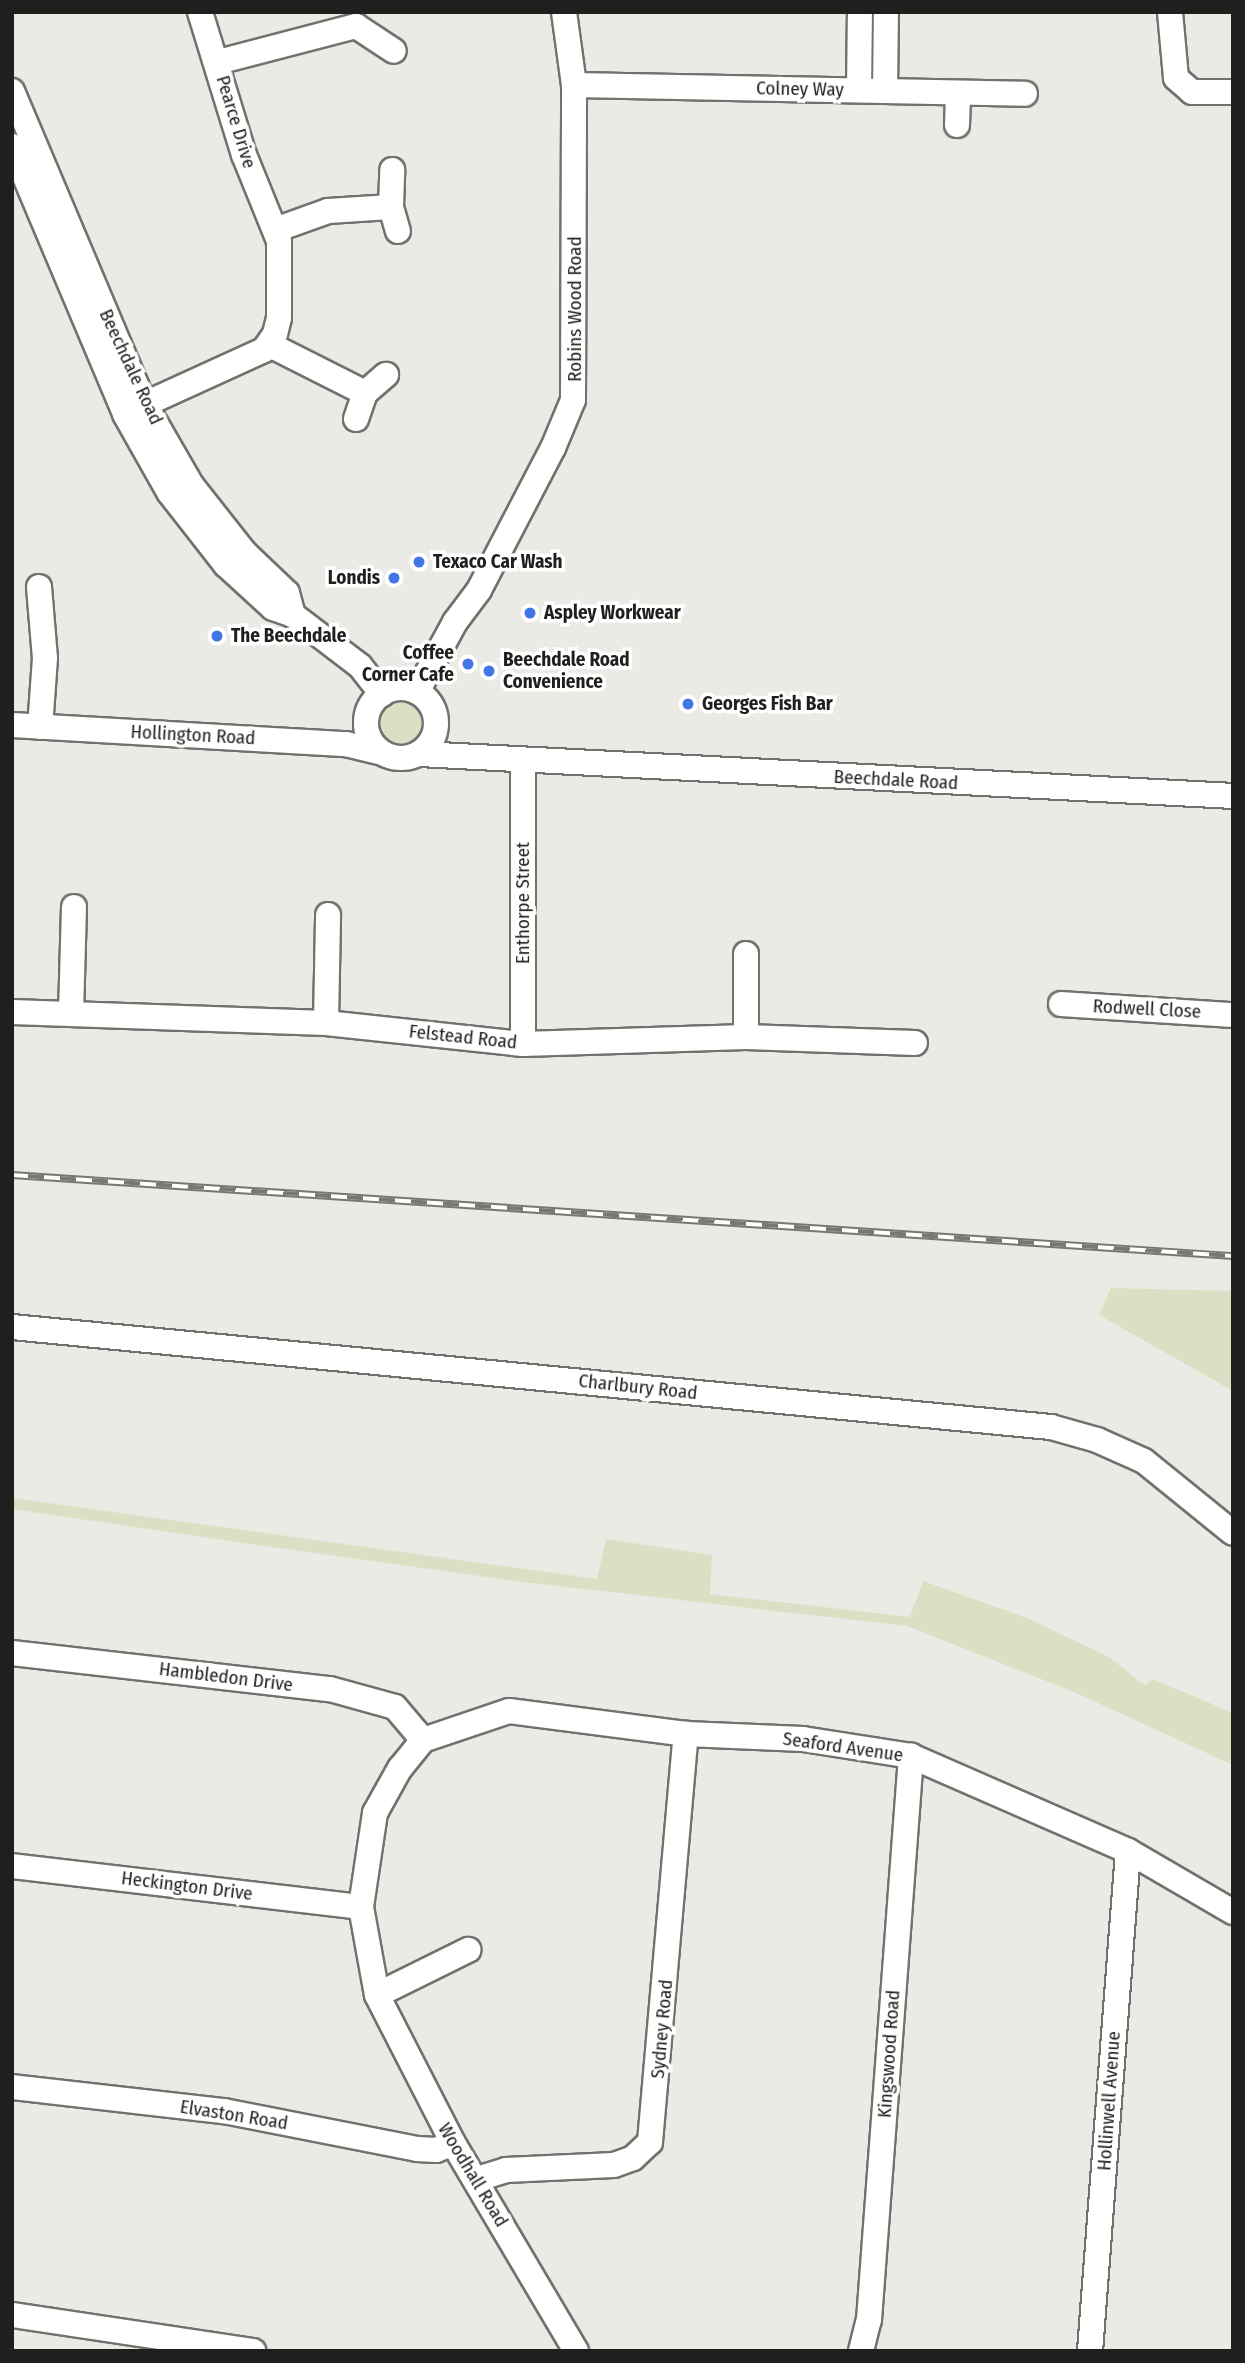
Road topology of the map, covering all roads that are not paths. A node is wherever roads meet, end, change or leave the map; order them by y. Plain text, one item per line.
1 (200, 12) edge
2 (564, 12) edge
3 (860, 12) edge
4 (886, 12) edge
5 (1170, 12) edge
6 (359, 19) edge
7 (394, 51) dead end
8 (218, 62) junction
9 (574, 85) junction
10 (859, 90) junction
11 (12, 91) edge
12 (885, 91) junction
13 (1233, 92) edge
14 (958, 93) junction
15 (1025, 94) dead end
16 (957, 125) dead end
17 (12, 146) edge
18 (392, 170) dead end
19 (391, 207) junction
20 (275, 230) junction
21 (398, 231) dead end
22 (270, 345) junction
23 (386, 375) dead end
24 (365, 393) junction
25 (134, 408) junction
26 (356, 419) dead end
27 (39, 587) dead end
28 (417, 692) junction
29 (382, 694) junction
30 (12, 725) edge
31 (40, 727) junction
32 (435, 732) junction
33 (365, 744) junction
34 (419, 754) junction
35 (561, 758) junction
36 (523, 762) junction
37 (1233, 796) edge
38 (74, 907) dead end
39 (328, 915) dead end
40 (746, 954) dead end
41 (1061, 1004) dead end
42 (12, 1012) edge
43 (71, 1014) junction
44 (1233, 1015) edge
45 (326, 1023) junction
46 (746, 1037) junction
47 (915, 1042) dead end
48 (523, 1044) junction
49 (12, 1327) edge
50 (1233, 1533) edge
51 (12, 1653) edge
52 (686, 1734) junction
53 (423, 1740) junction
54 (911, 1756) junction
55 (1128, 1851) junction
56 (12, 1866) edge
57 (361, 1907) junction
58 (1233, 1912) edge
59 (468, 1950) dead end
60 (377, 1995) junction
61 (12, 2087) edge
62 (453, 2143) junction
63 (477, 2179) junction
64 (12, 2315) edge
65 (253, 2351) edge
66 (576, 2351) edge
67 (861, 2351) edge
68 (1090, 2351) edge

1 - 8 street, Pearce Drive
2 - 9 street, Robins Wood Road
3 - 10 street
4 - 12 street
5 - 13 street
6 - 7 street
6 - 8 street
8 - 20 street, Pearce Drive
9 - 10 street, Colney Way
9 - 28 street, Robins Wood Road
10 - 12 street, Colney Way
11 - 25 street, Beechdale Road
12 - 14 street, Colney Way
14 - 15 street, Colney Way
14 - 16 street
17 - 25 street, Beechdale Road
18 - 19 street
19 - 20 street
19 - 21 street
20 - 22 street, Pearce Drive
22 - 24 street
22 - 25 street
23 - 24 street
24 - 26 street
25 - 29 street, Beechdale Road
27 - 31 street
28 - 29 street
28 - 32 street
29 - 33 street
30 - 31 street, Hollington Road
31 - 33 street, Hollington Road
32 - 34 street
32 - 35 street, Beechdale Road
33 - 34 street
34 - 36 street
35 - 36 street, Beechdale Road
35 - 37 street, Beechdale Road
36 - 48 street, Enthorpe Street
38 - 43 street
39 - 45 street
40 - 46 street
41 - 44 street, Rodwell Close
42 - 43 street, Felstead Road
43 - 45 street, Felstead Road
45 - 48 street, Felstead Road
46 - 47 street, Felstead Road
46 - 48 street, Felstead Road
49 - 50 street, Charlbury Road
51 - 53 street, Hambledon Drive
52 - 53 street, Seaford Avenue
52 - 54 street, Seaford Avenue
52 - 63 street, Sydney Road
53 - 57 street, Woodhall Road
54 - 55 street, Seaford Avenue
54 - 67 street, Kingswood Road
55 - 58 street, Seaford Avenue
55 - 68 street, Hollinwell Avenue
56 - 57 street, Heckington Drive
57 - 60 street, Woodhall Road
59 - 60 street
60 - 62 street, Woodhall Road
61 - 62 street, Elvaston Road
62 - 63 street, Woodhall Road
63 - 66 street, Woodhall Road
64 - 65 street

